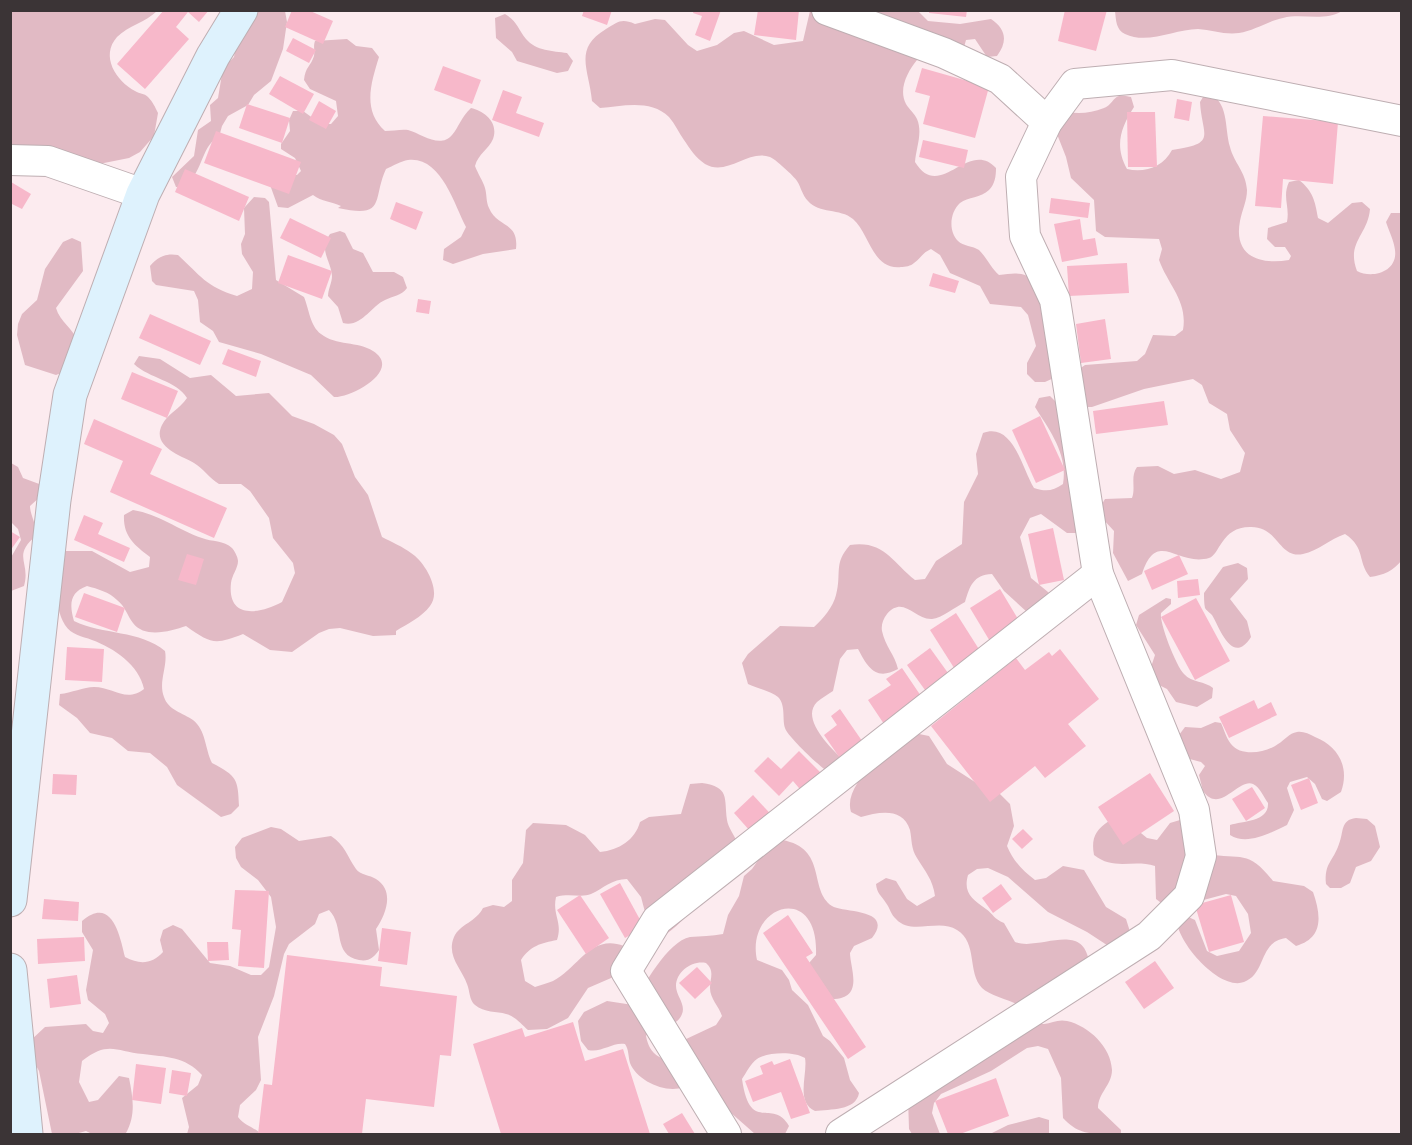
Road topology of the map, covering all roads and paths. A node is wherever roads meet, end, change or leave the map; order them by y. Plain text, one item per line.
1 (241, 10) edge
2 (827, 10) edge
3 (1401, 121) edge
4 (1047, 122) junction
5 (10, 160) edge
6 (143, 194) junction
7 (1098, 574) junction
8 (10, 900) edge
9 (10, 970) edge
10 (26, 1134) edge
11 (726, 1134) edge
12 (841, 1134) edge

1 - 6 street
2 - 4 street
3 - 4 street
4 - 7 street
5 - 6 street
6 - 8 street
7 - 11 street
7 - 12 street
9 - 10 street

